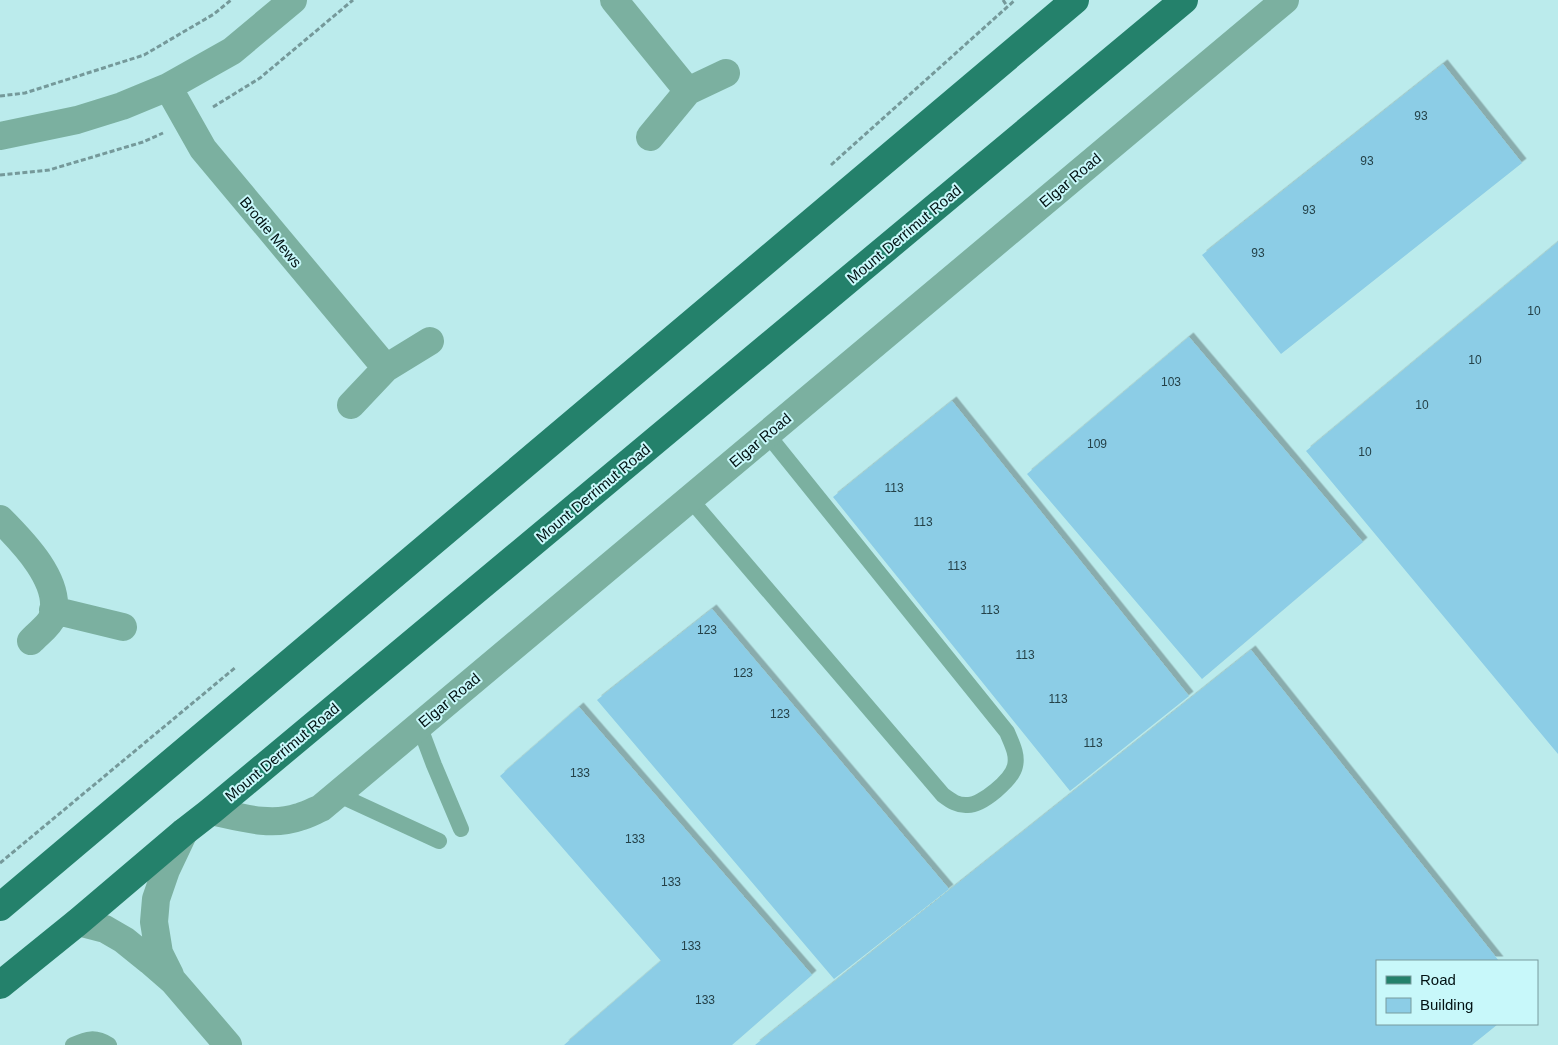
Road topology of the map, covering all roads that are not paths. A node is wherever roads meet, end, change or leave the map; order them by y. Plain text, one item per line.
1 (293, 0) edge
2 (614, 0) edge
3 (1076, 0) edge
4 (1184, 0) edge
5 (1285, 0) edge
6 (726, 72) dead end
7 (168, 86) junction
8 (688, 91) junction
9 (0, 136) edge
10 (650, 137) dead end
11 (430, 341) dead end
12 (386, 368) junction
13 (350, 405) dead end
14 (767, 434) junction
15 (690, 499) junction
16 (0, 519) edge
17 (54, 610) junction
18 (123, 627) dead end
19 (31, 641) dead end
20 (419, 725) junction
21 (338, 794) junction
22 (211, 811) junction
23 (461, 829) dead end
24 (184, 832) junction
25 (439, 841) dead end
26 (0, 907) edge
27 (78, 922) junction
28 (173, 981) junction
29 (0, 985) edge
30 (73, 1045) edge
31 (109, 1045) edge
32 (228, 1045) edge

1 - 7 street
2 - 8 street
3 - 26 main road
4 - 22 main road, Mount Derrimut Road
5 - 14 street, Elgar Road
6 - 8 street
7 - 9 street
7 - 12 street, Brodie Mews
8 - 10 street
11 - 12 street
12 - 13 street
14 - 15 street, Elgar Road
14 - 15 lane
15 - 20 street, Elgar Road
16 - 17 street
17 - 18 street
17 - 19 street
20 - 21 street, Elgar Road
20 - 23 lane
21 - 22 street, Elgar Road
21 - 25 lane
22 - 24 main road, Mount Derrimut Road
24 - 27 main road, Mount Derrimut Road
24 - 28 street
27 - 28 street
27 - 29 main road, Mount Derrimut Road
28 - 32 street
30 - 31 lane

